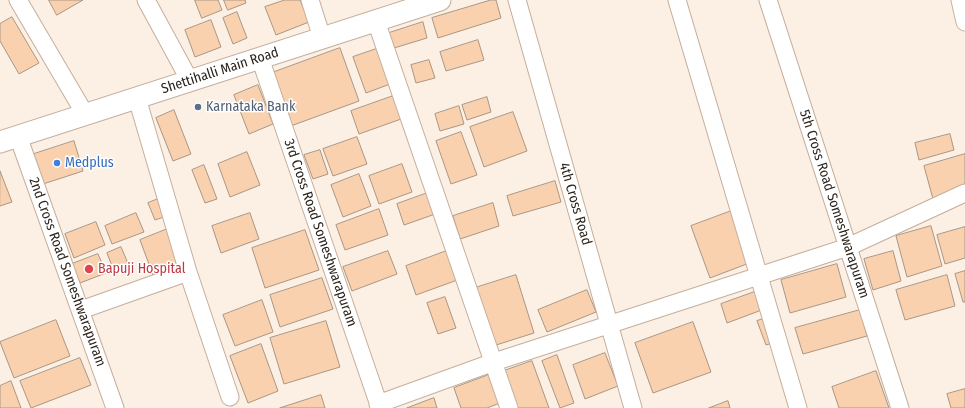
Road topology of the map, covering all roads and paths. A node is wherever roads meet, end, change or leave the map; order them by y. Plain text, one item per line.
1 (18, 0) edge
2 (146, 0) edge
3 (310, 0) edge
4 (440, 0) edge
5 (517, 0) edge
6 (677, 0) edge
7 (768, 0) edge
8 (960, 0) edge
9 (376, 21) junction
10 (965, 22) edge
11 (322, 38) junction
12 (260, 58) junction
13 (190, 80) junction
14 (137, 98) junction
15 (85, 114) junction
16 (9, 139) edge
17 (965, 193) edge
18 (848, 247) junction
19 (188, 272) junction
20 (758, 276) junction
21 (81, 310) junction
22 (609, 325) junction
23 (494, 362) junction
24 (230, 397) dead end
25 (379, 406) edge
26 (115, 408) edge
27 (509, 408) edge
28 (633, 408) edge
29 (798, 408) edge
30 (900, 408) edge

1 - 15 street
2 - 13 street
3 - 11 street
4 - 9 street, Shettihalli Main Road
5 - 22 street, 4th Cross Road
6 - 20 street
7 - 18 street, 5th Cross Road Someshwarapuram
8 - 10 street
9 - 11 street, Shettihalli Main Road
9 - 23 street
11 - 12 street, Shettihalli Main Road
12 - 13 street, Shettihalli Main Road
12 - 25 street, 3rd Cross Road Someshwarapuram
13 - 14 street, Shettihalli Main Road
14 - 15 street, Shettihalli Main Road
14 - 19 street
15 - 16 street, Shettihalli Main Road
16 - 21 street, 2nd Cross Road Someshwarapuram
17 - 18 street
18 - 20 street
18 - 30 street, 5th Cross Road Someshwarapuram
19 - 21 street
19 - 24 street
20 - 22 street
20 - 29 street
21 - 26 street, 2nd Cross Road Someshwarapuram
22 - 23 street
22 - 28 street, 4th Cross Road
23 - 25 street
23 - 27 street

